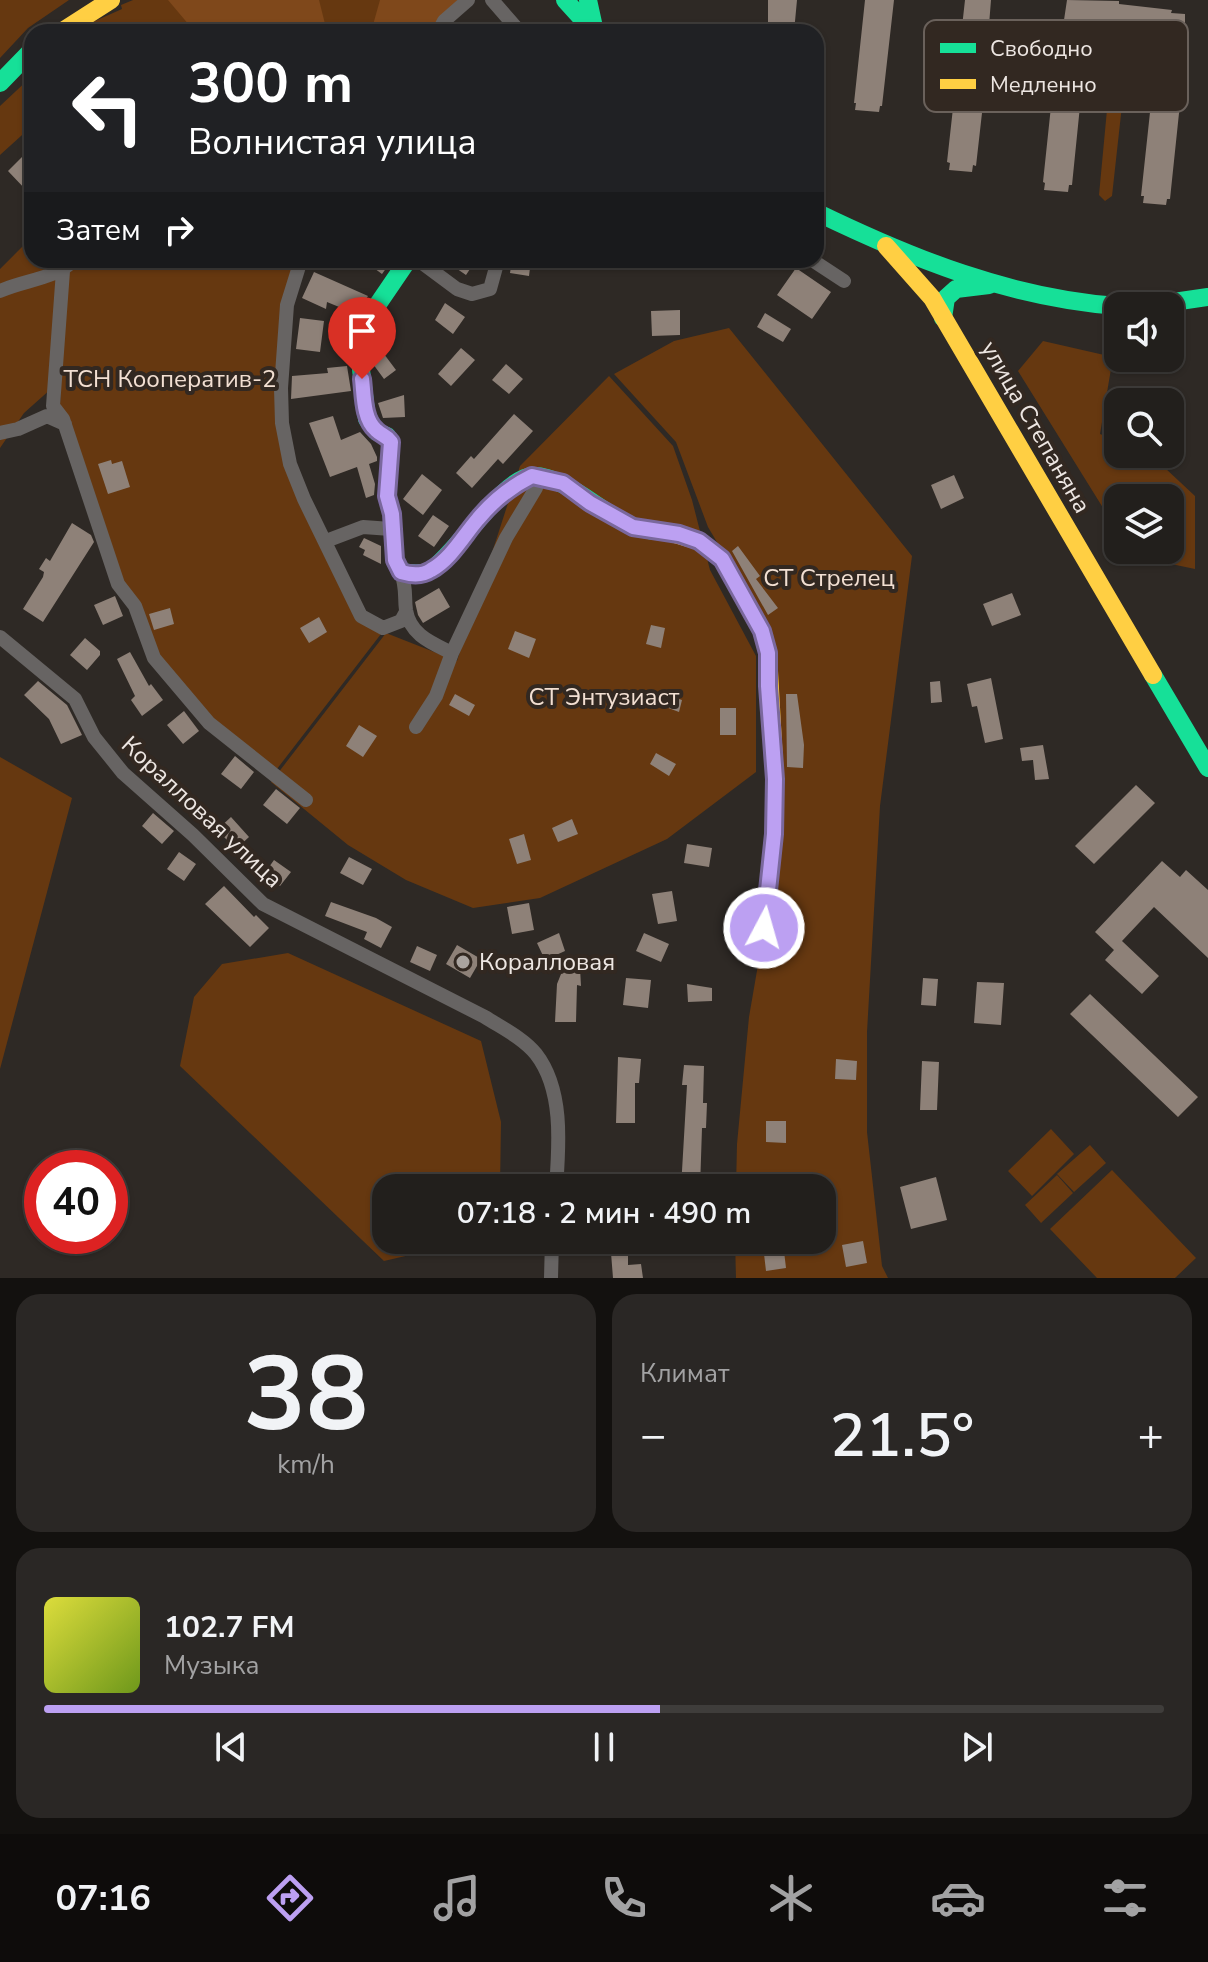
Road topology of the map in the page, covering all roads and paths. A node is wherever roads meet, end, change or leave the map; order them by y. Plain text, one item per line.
1 (95, 0) edge
2 (111, 0) edge
3 (468, 0) edge
4 (492, 0) edge
5 (565, 0) edge
6 (588, 0) edge
7 (64, 24) edge
8 (74, 24) edge
9 (442, 24) edge
10 (513, 24) edge
11 (587, 24) edge
12 (592, 24) edge
13 (24, 58) edge
14 (0, 83) edge
15 (824, 216) edge
16 (886, 246) junction
17 (932, 262) junction
18 (66, 268) edge
19 (299, 268) edge
20 (403, 268) edge
21 (429, 268) edge
22 (495, 268) edge
23 (824, 268) edge
24 (63, 271) junction
25 (844, 281) dead end
26 (997, 285) junction
27 (0, 291) edge
28 (1208, 297) edge
29 (932, 298) junction
30 (1184, 300) edge
31 (1104, 304) edge
32 (943, 318) junction
33 (65, 424) junction
34 (0, 433) edge
35 (532, 476) junction
36 (391, 529) junction
37 (326, 541) junction
38 (401, 572) junction
39 (406, 612) junction
40 (0, 637) edge
41 (452, 653) junction
42 (416, 727) dead end
43 (1208, 768) edge
44 (306, 800) dead end
45 (764, 928) dead end
46 (557, 1174) edge
47 (552, 1254) edge
48 (551, 1278) edge

1 - 7 main road
2 - 8 main road
3 - 9 street
4 - 10 street
5 - 11 main road
6 - 12 main road
13 - 14 main road
15 - 16 main road
16 - 17 main road
16 - 29 main road, улица Степаняна
17 - 26 main road
17 - 29 main road, улица Степаняна
18 - 24 street
19 - 37 street
20 - 36 main road
21 - 22 street
23 - 25 street
24 - 27 street
24 - 33 street
26 - 31 main road
26 - 32 main road
28 - 30 main road
29 - 32 main road, улица Степаняна
32 - 43 main road, улица Степаняна
33 - 34 street
33 - 44 street
35 - 38 main road
35 - 41 street
35 - 45 main road
36 - 37 street
36 - 38 main road
37 - 39 street
38 - 39 street
39 - 41 street
40 - 46 street, Коралловая улица
41 - 42 street
47 - 48 street

